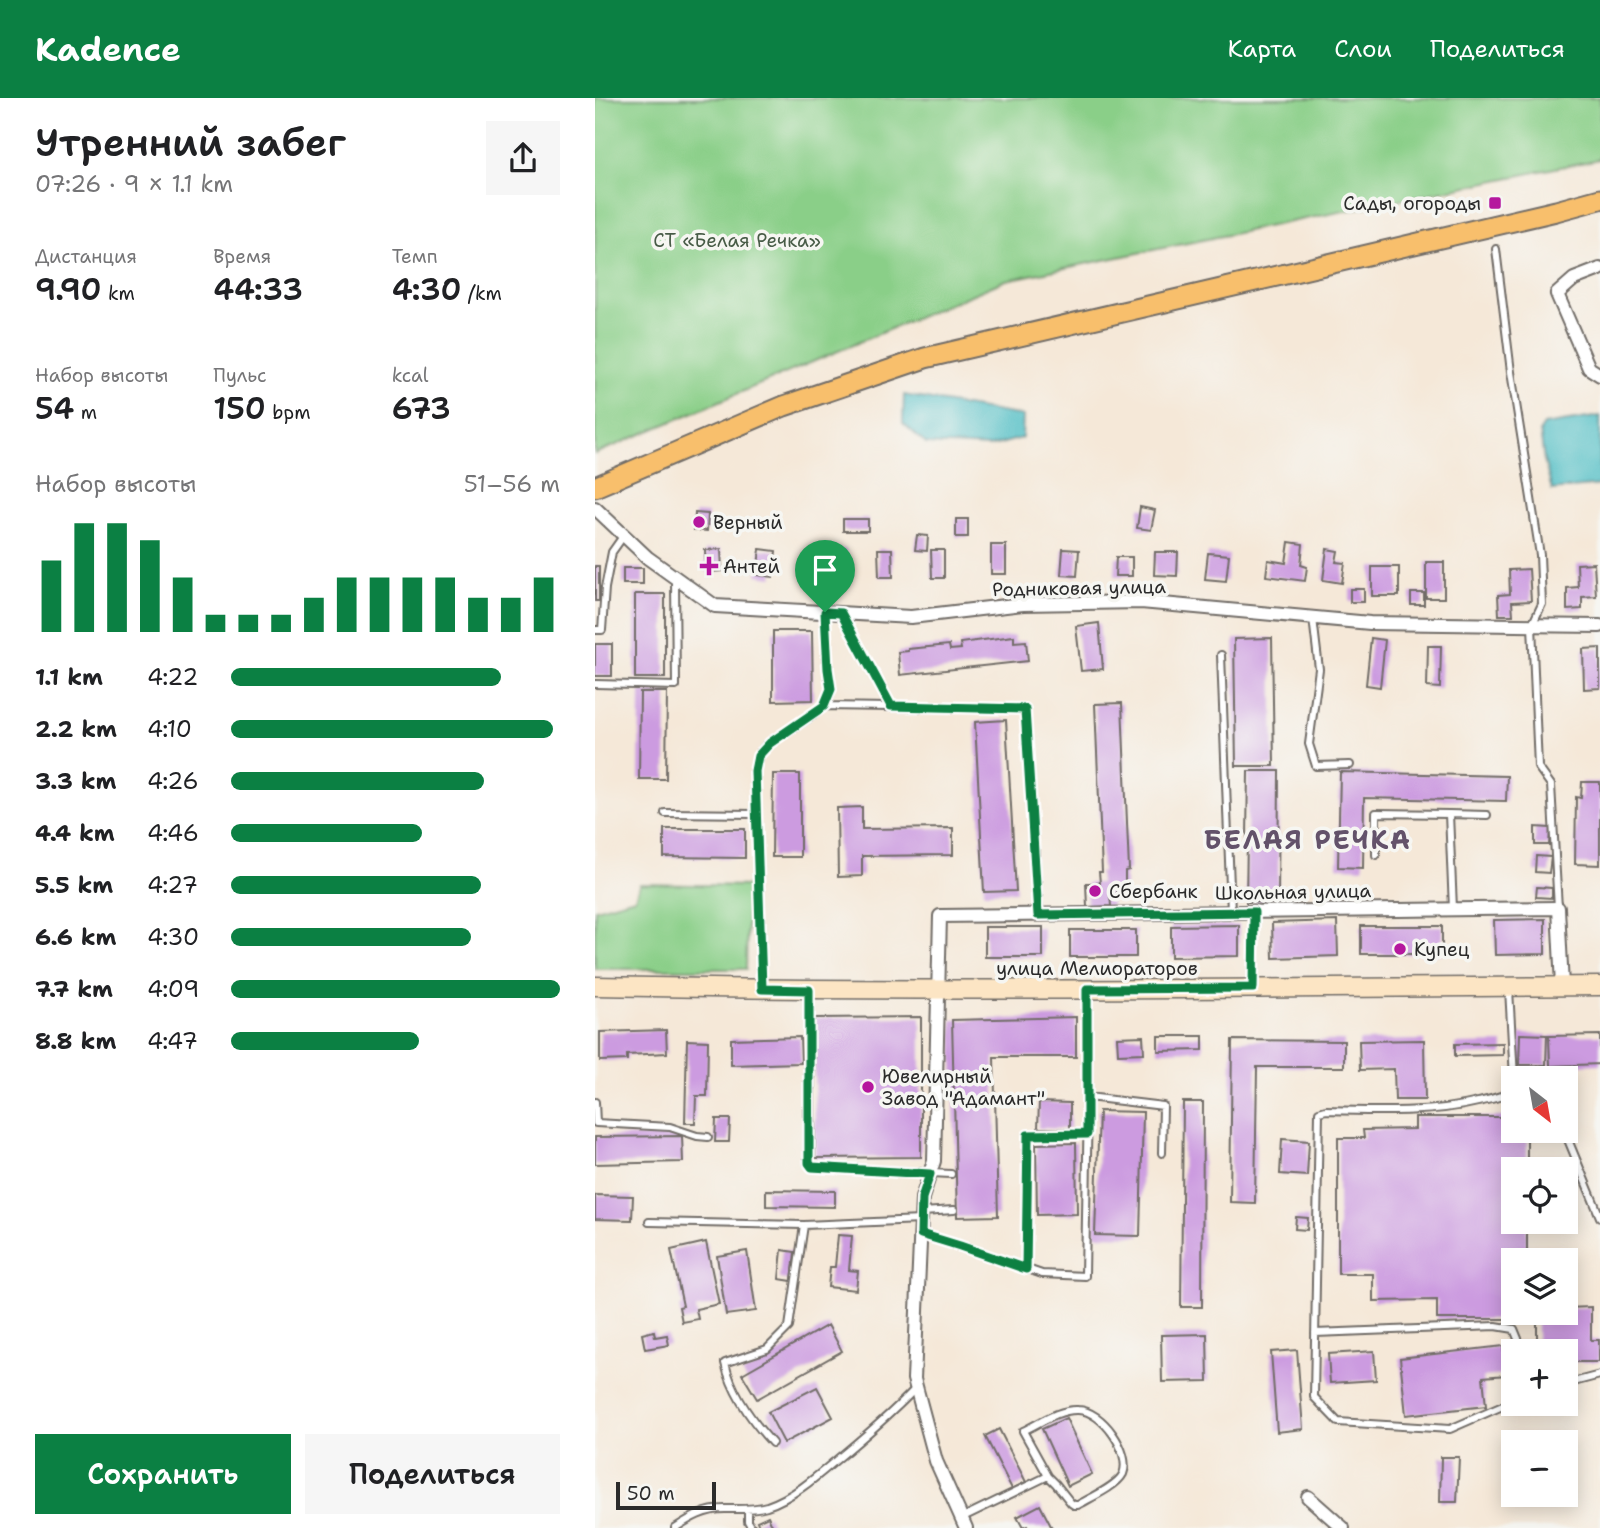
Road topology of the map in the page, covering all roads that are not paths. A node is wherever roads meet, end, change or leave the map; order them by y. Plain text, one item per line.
1 (1600, 199) edge
2 (1496, 249) dead end
3 (1600, 269) edge
4 (1600, 375) edge
5 (595, 487) edge
6 (595, 508) edge
7 (624, 535) junction
8 (675, 578) junction
9 (825, 612) junction
10 (841, 613) junction
11 (1313, 618) junction
12 (1532, 625) junction
13 (1600, 626) edge
14 (595, 630) edge
15 (1221, 655) dead end
16 (595, 684) edge
17 (824, 706) junction
18 (891, 706) junction
19 (1350, 765) dead end
20 (665, 813) dead end
21 (757, 814) junction
22 (1449, 814) junction
23 (1487, 815) dead end
24 (1376, 855) dead end
25 (1558, 908) junction
26 (1454, 909) junction
27 (1231, 912) junction
28 (1254, 912) junction
29 (1038, 915) junction
30 (595, 986) edge
31 (1562, 986) junction
32 (1600, 986) edge
33 (1509, 987) junction
34 (1253, 988) junction
35 (762, 989) junction
36 (1087, 989) junction
37 (809, 990) junction
38 (937, 990) junction
39 (1513, 1066) edge
40 (1088, 1097) junction
41 (1501, 1097) edge
42 (595, 1102) edge
43 (595, 1123) edge
44 (1087, 1134) junction
45 (708, 1137) dead end
46 (1569, 1143) edge
47 (1162, 1153) dead end
48 (930, 1174) junction
49 (951, 1174) dead end
50 (954, 1210) dead end
51 (921, 1216) junction
52 (1600, 1217) edge
53 (649, 1222) dead end
54 (804, 1225) junction
55 (921, 1234) junction
56 (1026, 1269) junction
57 (1315, 1333) junction
58 (1518, 1339) edge
59 (1600, 1375) edge
60 (1578, 1381) edge
61 (917, 1388) junction
62 (1501, 1407) edge
63 (772, 1443) dead end
64 (1048, 1476) junction
65 (1308, 1497) dead end
66 (748, 1509) junction
67 (963, 1523) edge
68 (675, 1528) edge
69 (752, 1528) edge
70 (1343, 1528) edge

1 - 5 main road
2 - 12 lane
3 - 4 street
6 - 7 street, Родниковая улица
7 - 8 street, Родниковая улица
7 - 14 lane
8 - 9 street, Родниковая улица
8 - 16 lane
9 - 10 street, Родниковая улица
9 - 17 lane
10 - 11 street, Родниковая улица
10 - 18 lane
11 - 12 street, Родниковая улица
11 - 19 lane
12 - 13 street, Родниковая улица
12 - 25 lane
15 - 27 lane
17 - 18 lane
17 - 21 lane
18 - 29 lane
20 - 21 lane
21 - 35 lane
22 - 23 lane
22 - 24 lane
22 - 26 lane
25 - 26 street, Школьная улица
25 - 31 street
26 - 28 street, Школьная улица
27 - 28 street, Школьная улица
27 - 29 street, Школьная улица
28 - 34 lane
29 - 38 street, Школьная улица
30 - 35 street, улица Мелиораторов
31 - 32 street, улица Мелиораторов
31 - 33 street, улица Мелиораторов
33 - 34 street, улица Мелиораторов
33 - 39 lane
34 - 36 street, улица Мелиораторов
35 - 37 street, улица Мелиораторов
36 - 38 street, улица Мелиораторов
36 - 40 lane
37 - 38 street, улица Мелиораторов
37 - 48 lane
38 - 48 street
40 - 44 lane
40 - 47 lane
41 - 57 lane
42 - 43 lane
43 - 45 lane
44 - 56 lane
44 - 56 lane
46 - 52 lane
48 - 49 lane
48 - 51 street
50 - 51 lane
51 - 54 lane
51 - 55 street
53 - 54 lane
54 - 63 lane
55 - 56 lane
55 - 61 street
57 - 58 lane
57 - 62 lane
59 - 60 lane
61 - 66 lane
61 - 67 street
64 - 64 lane
64 - 67 lane
65 - 70 street
66 - 68 lane
66 - 69 lane

